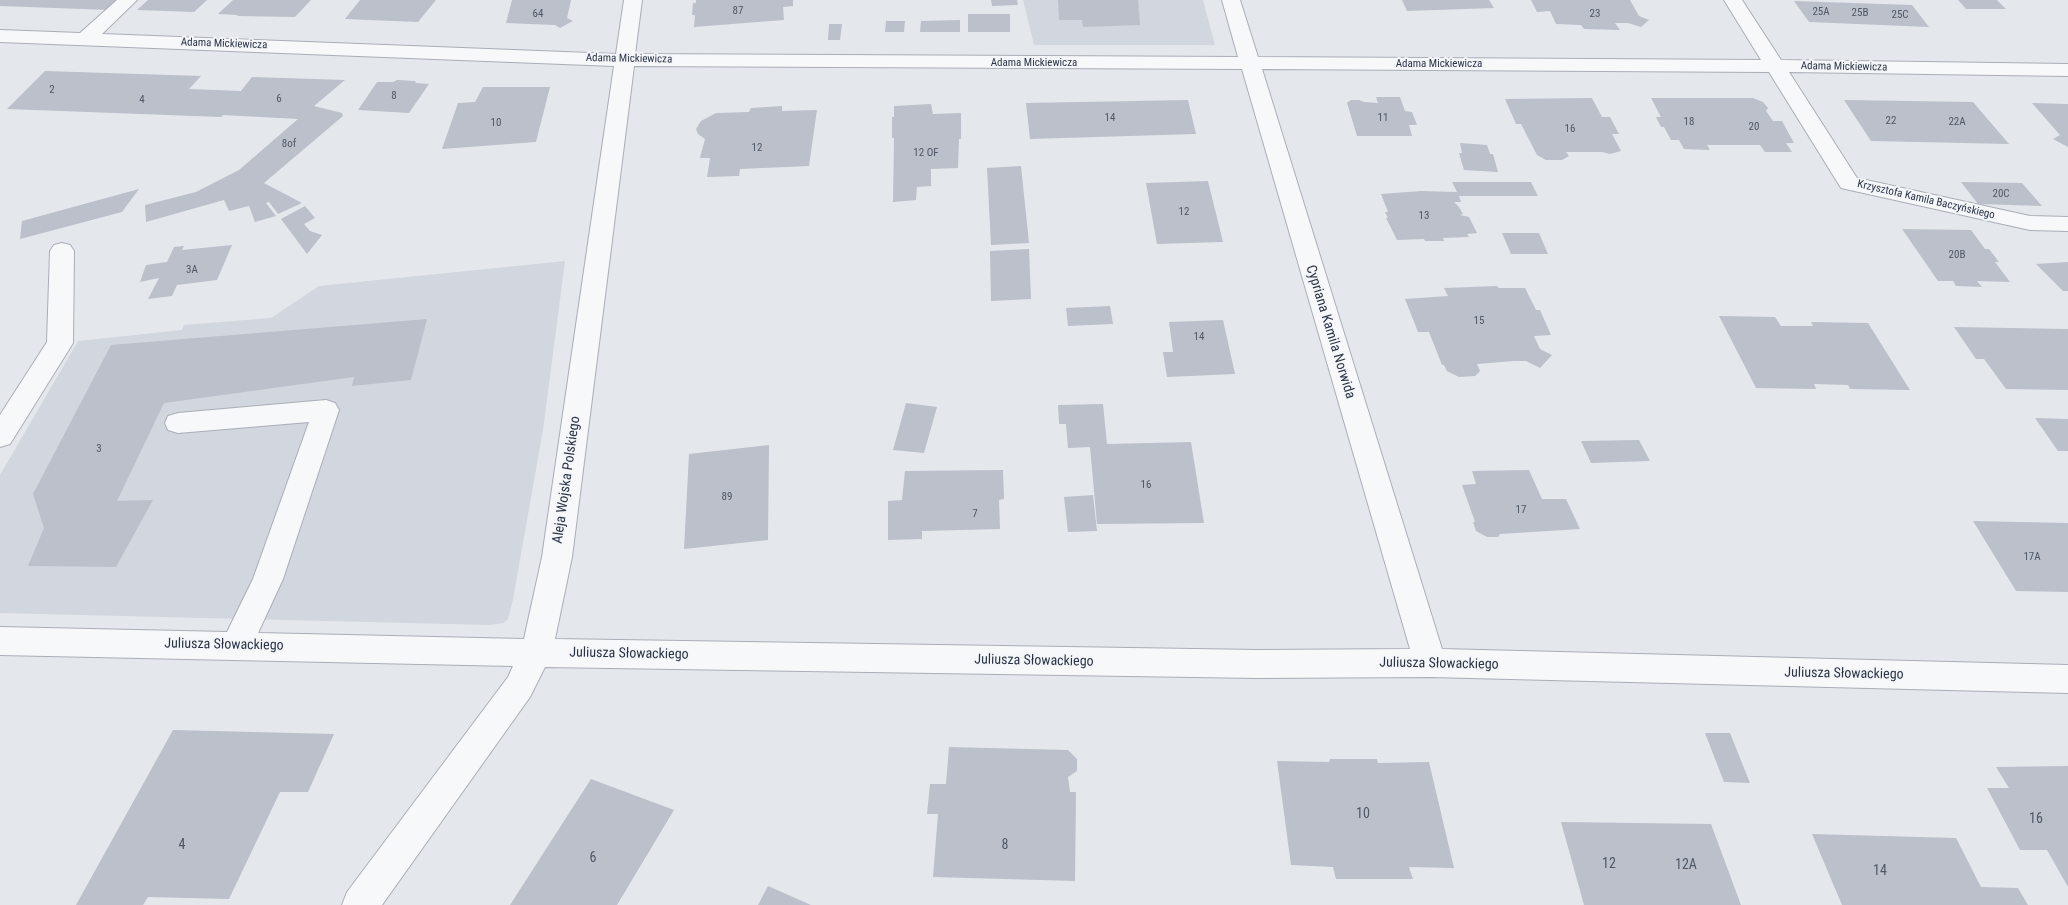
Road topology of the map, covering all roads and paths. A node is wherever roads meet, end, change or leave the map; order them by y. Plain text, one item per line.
1 (128, 0) edge
2 (633, 0) edge
3 (1230, 0) edge
4 (1733, 0) edge
5 (0, 36) edge
6 (85, 39) junction
7 (625, 60) junction
8 (1249, 63) junction
9 (1774, 66) junction
10 (2068, 70) edge
11 (2068, 224) edge
12 (62, 250) dead end
13 (178, 423) dead end
14 (0, 437) edge
15 (0, 641) edge
16 (237, 645) junction
17 (536, 653) junction
18 (1430, 663) junction
19 (2068, 679) edge
20 (360, 905) edge

1 - 6 street
2 - 7 street, Aleja Wojska Polskiego
3 - 8 street, Cypriana Kamila Norwida
4 - 9 street, Krzysztofa Kamila Baczyńskiego
5 - 6 street, Adama Mickiewicza
6 - 7 street, Adama Mickiewicza
7 - 8 street, Adama Mickiewicza
7 - 17 street, Aleja Wojska Polskiego
8 - 9 street, Adama Mickiewicza
8 - 18 street, Cypriana Kamila Norwida
9 - 10 street, Adama Mickiewicza
9 - 11 street, Krzysztofa Kamila Baczyńskiego
12 - 14 street
13 - 16 street
15 - 16 street, Juliusza Słowackiego
16 - 17 street, Juliusza Słowackiego
17 - 18 street, Juliusza Słowackiego
17 - 20 street, Aleja Wojska Polskiego
18 - 19 street, Juliusza Słowackiego

